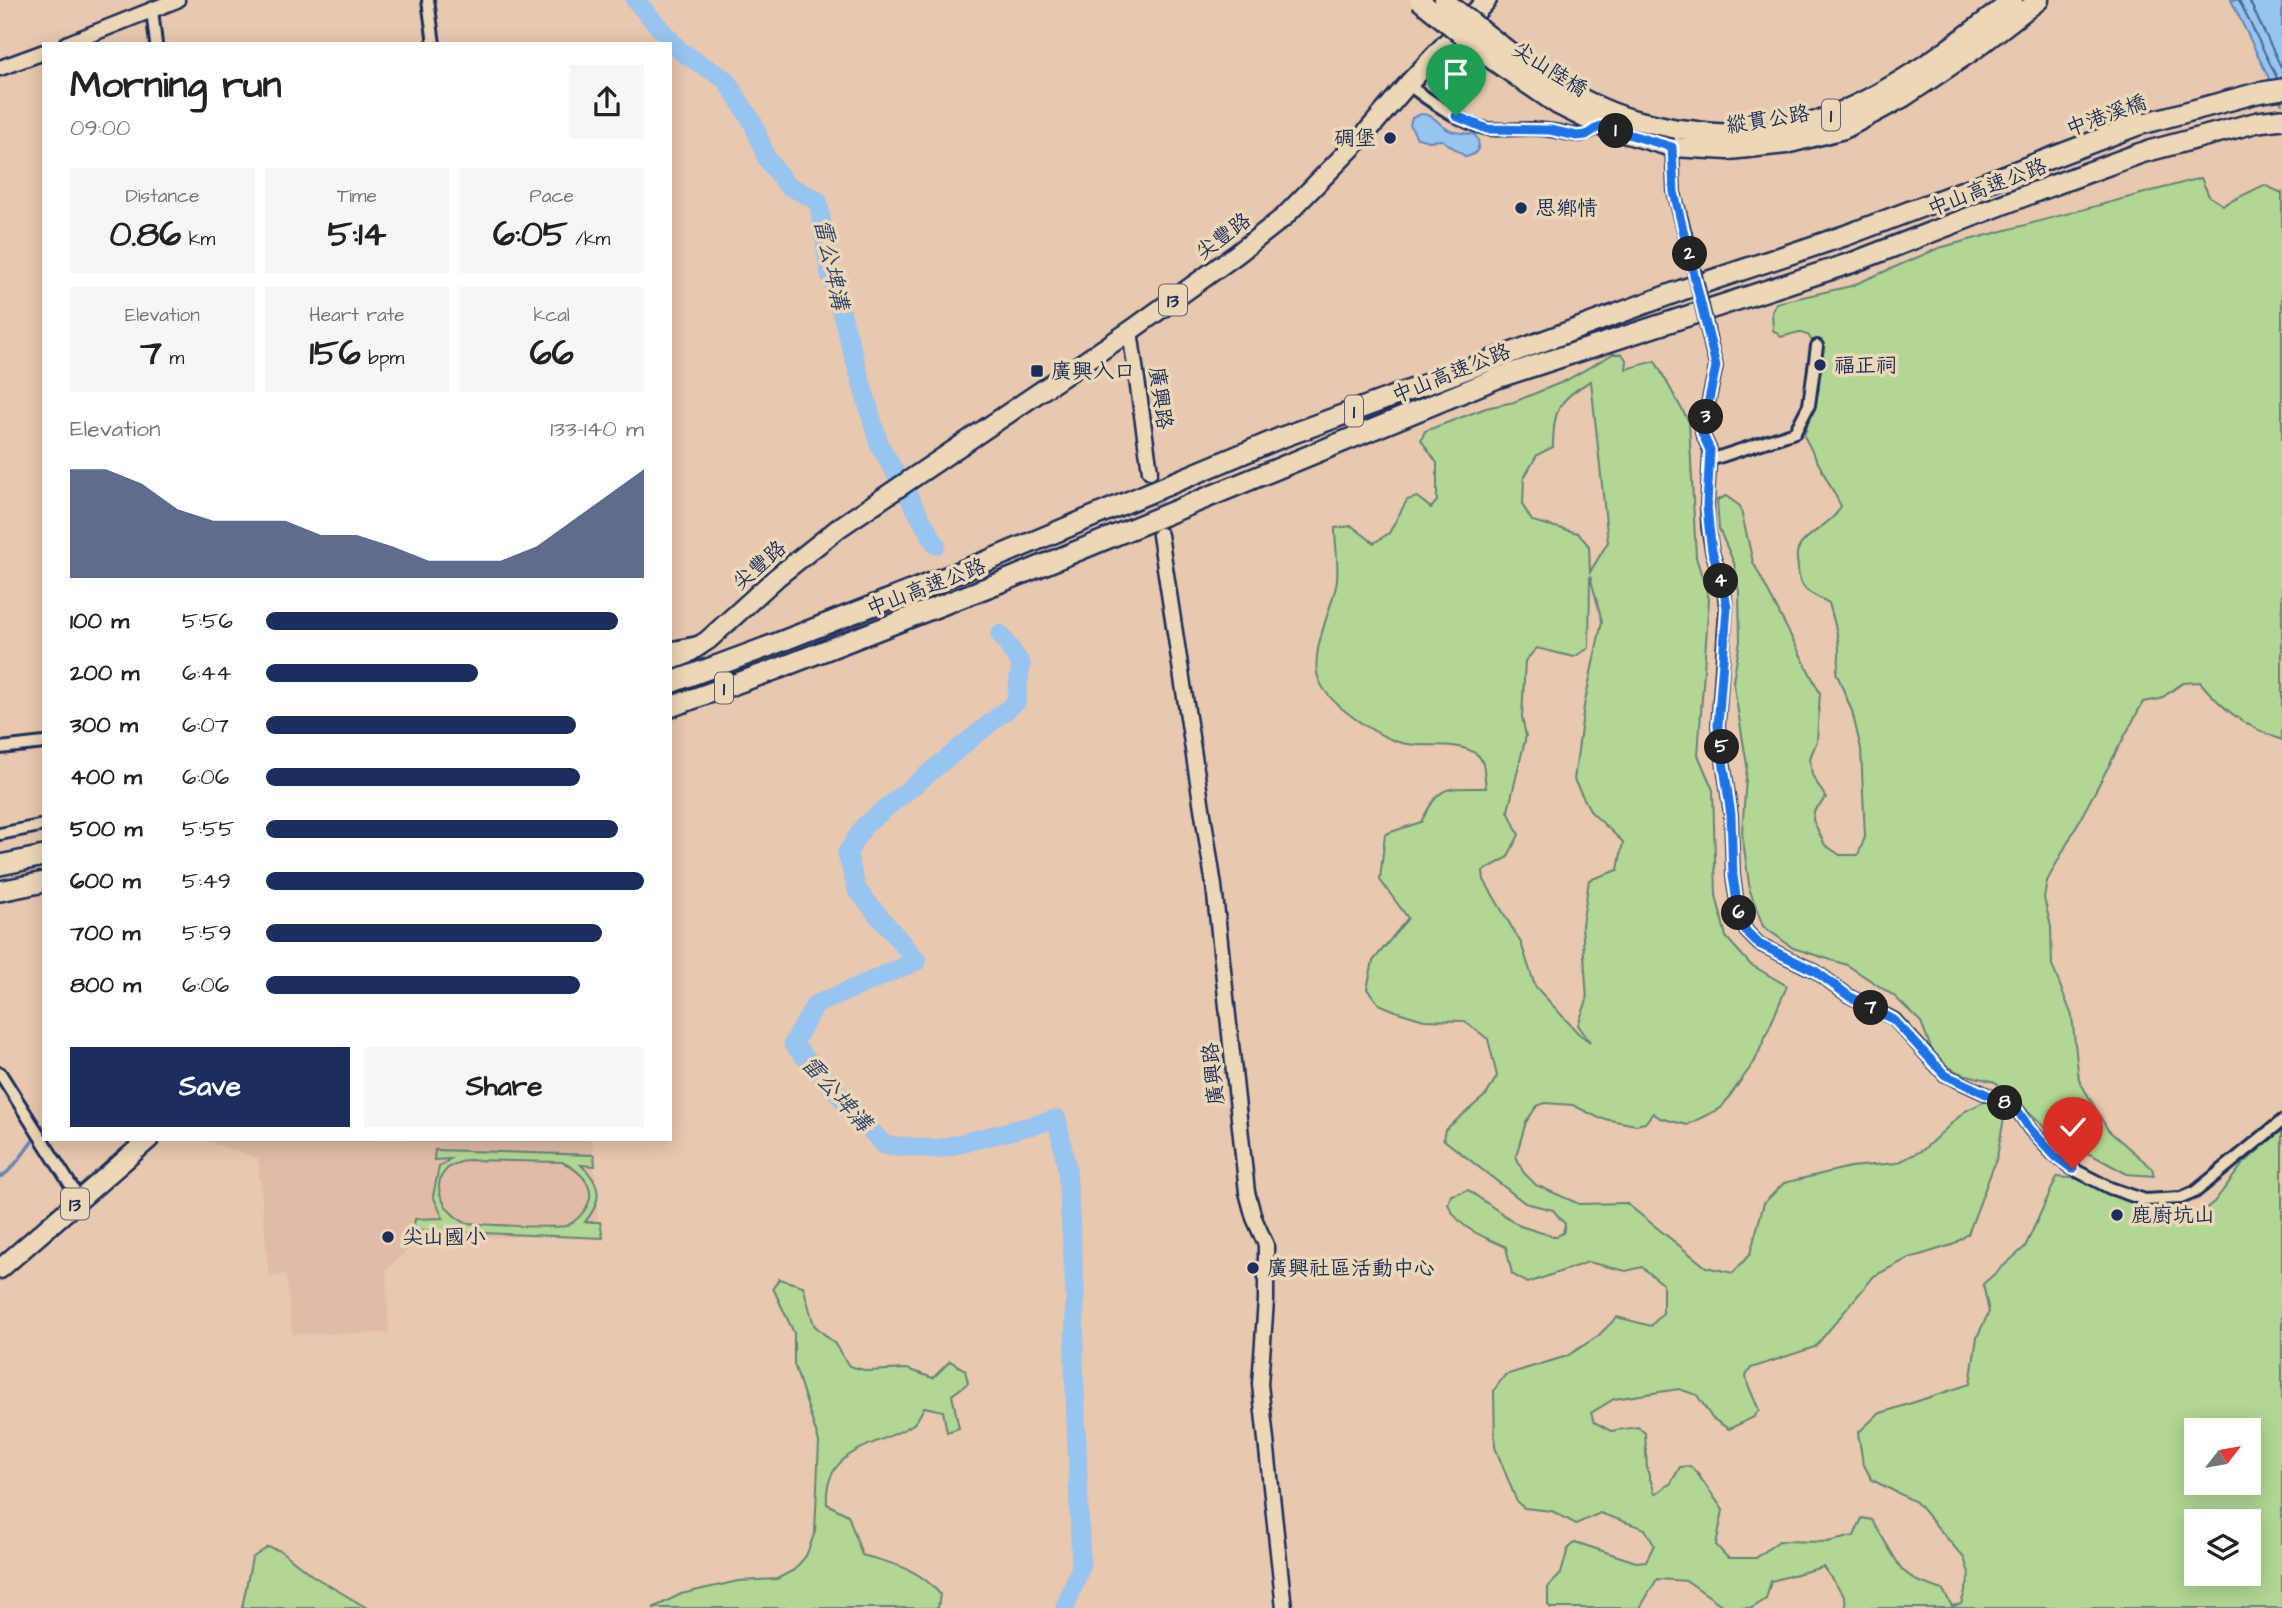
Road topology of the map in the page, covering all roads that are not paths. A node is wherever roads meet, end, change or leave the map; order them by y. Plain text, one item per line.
1 (177, 0) edge
2 (428, 0) edge
3 (1419, 0) edge
4 (1444, 0) edge
5 (1487, 0) edge
6 (2013, 0) edge
7 (2039, 0) edge
8 (152, 10) junction
9 (71, 42) edge
10 (156, 42) edge
11 (433, 42) edge
12 (1967, 45) junction
13 (42, 53) edge
14 (0, 68) edge
15 (1408, 84) junction
16 (2282, 89) edge
17 (2282, 119) edge
18 (1600, 126) junction
19 (1677, 129) junction
20 (1672, 147) junction
21 (1950, 198) joint
22 (1130, 331) junction
23 (1816, 346) dead end
24 (1710, 460) junction
25 (1150, 471) tunnel mouth
26 (1160, 535) tunnel mouth
27 (708, 640) junction
28 (672, 648) edge
29 (672, 664) edge
30 (672, 683) edge
31 (672, 684) edge
32 (672, 707) edge
33 (42, 743) edge
34 (0, 748) edge
35 (42, 825) edge
36 (0, 835) edge
37 (42, 856) edge
38 (0, 865) edge
39 (42, 882) edge
40 (0, 891) edge
41 (0, 1073) edge
42 (2282, 1121) edge
43 (147, 1141) edge
44 (80, 1200) junction
45 (0, 1269) edge
46 (1284, 1608) edge

1 - 8 street
2 - 11 street
3 - 18 main road, 尖山陸橋 / 1, bridge
4 - 19 main road, 尖山陸橋 / 1, bridge
5 - 15 main road, 尖豐路 / 13
6 - 12 main road, 1
7 - 12 main road, 1
8 - 9 street
8 - 10 street
12 - 19 main road, 縱貫公路 / 1
12 - 20 main road, 縱貫公路 / 1
13 - 14 street
15 - 18 street
15 - 22 main road, 尖豐路 / 13
16 - 21 highway, 中港溪橋
17 - 32 highway, 中山高速公路 / 1
18 - 20 main road, 尖山陸橋 / 1
19 - 20 street
20 - 24 street, bridge
21 - 31 highway, 中山高速公路 / 1, bridge
22 - 25 street, 廣興路
22 - 27 main road, 尖豐路 / 13
23 - 24 street
24 - 42 street
26 - 46 street, 廣興路
27 - 28 street
27 - 29 main road, 尖豐路 / 13
27 - 30 main road, 尖豐路
33 - 34 street
35 - 36 street
37 - 38 highway
39 - 40 highway
41 - 44 street
43 - 44 main road, 13
44 - 45 main road, 13

